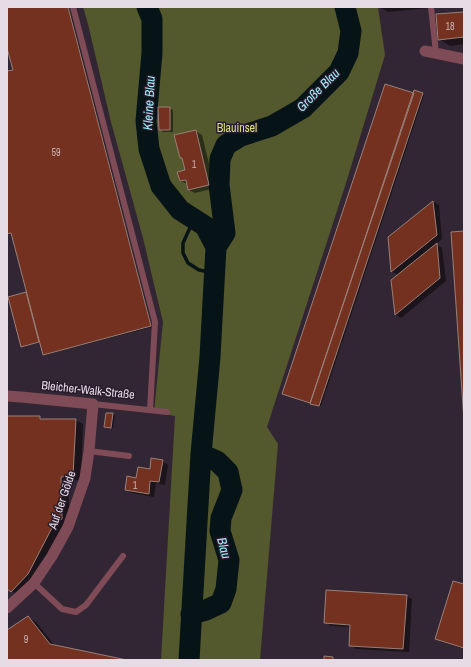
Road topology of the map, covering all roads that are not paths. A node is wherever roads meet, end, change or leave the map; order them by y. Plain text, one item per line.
1 (73, 7) edge
2 (431, 7) edge
3 (430, 52) joint
4 (464, 59) edge
5 (7, 396) edge
6 (93, 404) junction
7 (150, 410) junction
8 (167, 412) dead end
9 (90, 451) junction
10 (129, 456) dead end
11 (123, 556) dead end
12 (34, 583) junction
13 (7, 608) edge

1 - 7 lane
2 - 3 lane
3 - 4 street
5 - 6 street, Bleicher-Walk-Straße
6 - 7 lane, Bleicher-Walk-Straße
6 - 9 street, Auf der Gölde
7 - 8 lane, Bleicher-Walk-Straße
9 - 10 lane
9 - 12 street, Auf der Gölde
11 - 12 lane
12 - 13 street, Auf der Gölde

